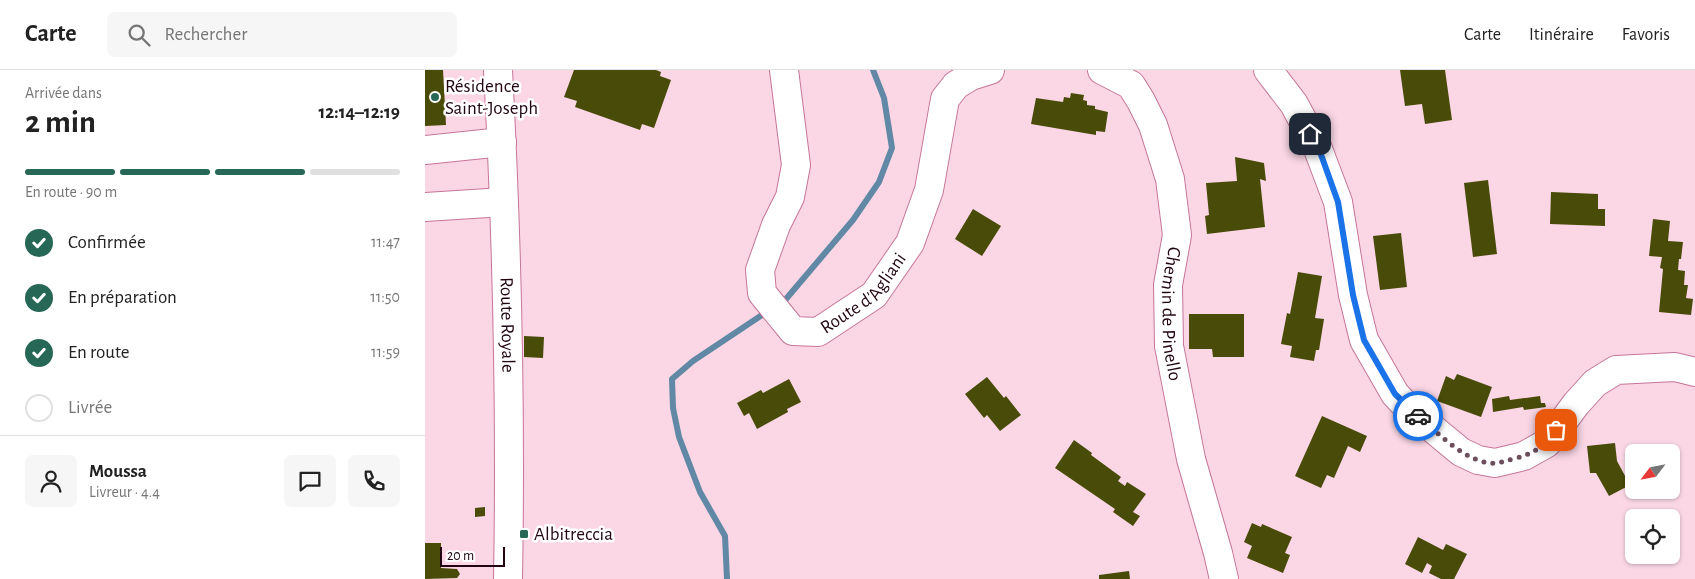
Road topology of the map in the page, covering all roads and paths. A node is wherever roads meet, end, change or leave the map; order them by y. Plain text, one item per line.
1 (498, 70) edge
2 (784, 70) edge
3 (990, 70) edge
4 (1102, 70) edge
5 (1268, 70) edge
6 (502, 142) junction
7 (425, 150) edge
8 (504, 202) junction
9 (425, 207) edge
10 (1695, 372) edge
11 (509, 579) edge
12 (1224, 579) edge

1 - 6 street, Route Royale
2 - 3 street, Route d'Agliani
4 - 12 street, Chemin de Pinello
5 - 10 street
6 - 7 street
6 - 8 street, Route Royale
8 - 9 street
8 - 11 street, Route Royale

